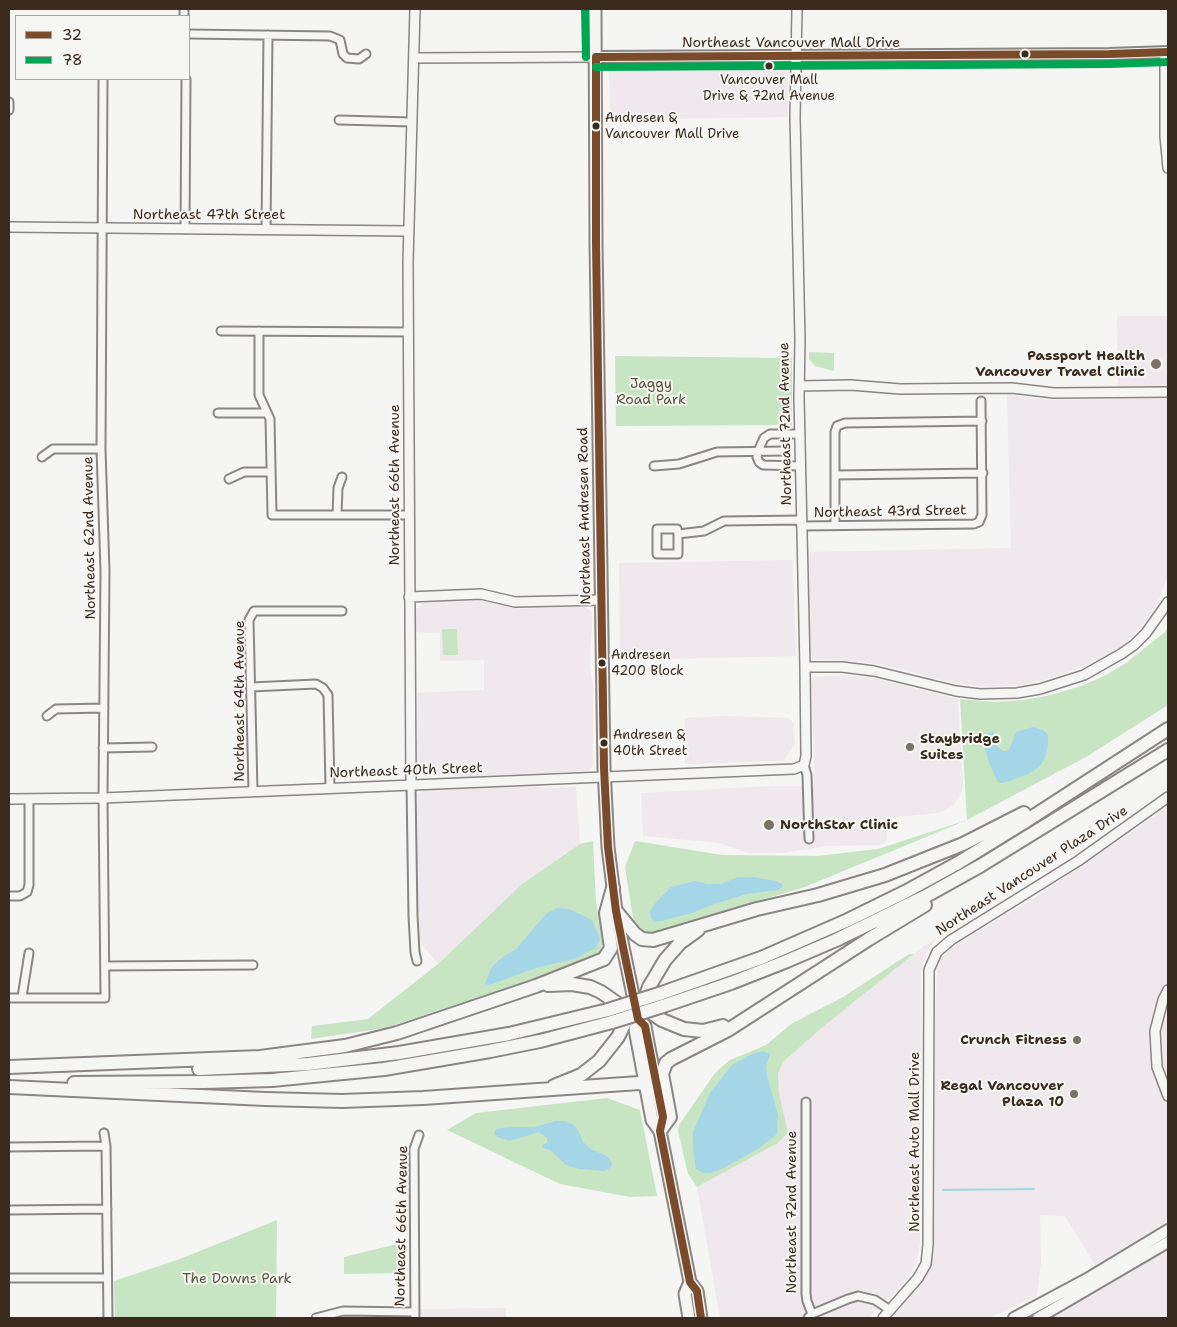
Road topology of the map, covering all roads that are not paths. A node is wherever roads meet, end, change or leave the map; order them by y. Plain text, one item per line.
1 (415, 9) edge
2 (595, 9) edge
3 (797, 9) edge
4 (190, 34) edge
5 (268, 35) junction
6 (1166, 52) edge
7 (366, 54) dead end
8 (796, 56) junction
9 (596, 57) junction
10 (414, 58) junction
11 (103, 80) edge
12 (186, 80) edge
13 (9, 102) edge
14 (9, 110) edge
15 (339, 120) dead end
16 (412, 122) junction
17 (1168, 168) edge
18 (9, 227) edge
19 (102, 228) junction
20 (185, 229) junction
21 (266, 229) junction
22 (409, 230) junction
23 (221, 330) dead end
24 (259, 331) junction
25 (408, 332) junction
26 (799, 386) junction
27 (1168, 392) edge
28 (981, 401) dead end
29 (218, 413) dead end
30 (267, 413) junction
31 (982, 422) junction
32 (800, 434) junction
33 (101, 449) junction
34 (758, 451) junction
35 (784, 451) dead end
36 (42, 457) dead end
37 (654, 466) dead end
38 (800, 466) junction
39 (271, 472) junction
40 (983, 473) junction
41 (835, 475) junction
42 (342, 477) dead end
43 (229, 478) dead end
44 (338, 515) junction
45 (409, 515) junction
46 (801, 523) junction
47 (836, 525) junction
48 (678, 534) junction
49 (409, 597) junction
50 (602, 600) junction
51 (1168, 602) edge
52 (342, 611) dead end
53 (805, 667) junction
54 (251, 687) junction
55 (104, 708) junction
56 (47, 716) dead end
57 (1168, 729) edge
58 (152, 747) dead end
59 (103, 748) junction
60 (1168, 750) edge
61 (804, 765) junction
62 (604, 777) junction
63 (1089, 780) junction
64 (411, 785) junction
65 (330, 787) junction
66 (253, 791) junction
67 (1168, 797) edge
68 (103, 798) junction
69 (9, 799) edge
70 (29, 800) junction
71 (809, 839) dead end
72 (980, 866) junction
73 (613, 888) junction
74 (9, 896) edge
75 (616, 911) junction
76 (707, 924) junction
77 (936, 952) joint
78 (29, 953) dead end
79 (417, 961) dead end
80 (105, 966) junction
81 (253, 966) dead end
82 (536, 986) junction
83 (1168, 990) edge
84 (9, 998) edge
85 (22, 998) junction
86 (661, 1000) junction
87 (636, 1010) junction
88 (610, 1016) junction
89 (748, 1016) junction
90 (9, 1068) edge
91 (9, 1083) edge
92 (646, 1085) junction
93 (9, 1087) edge
94 (538, 1090) junction
95 (1168, 1096) edge
96 (806, 1102) dead end
97 (660, 1131) junction
98 (104, 1133) dead end
99 (419, 1135) dead end
100 (106, 1146) junction
101 (9, 1147) edge
102 (9, 1210) edge
103 (107, 1210) junction
104 (1168, 1230) edge
105 (1168, 1242) edge
106 (9, 1278) edge
107 (107, 1278) junction
108 (1087, 1279) junction
109 (690, 1282) junction
110 (890, 1310) junction
111 (414, 1315) edge
112 (810, 1316) edge
113 (108, 1318) edge
114 (316, 1318) edge
115 (689, 1318) edge
116 (700, 1318) edge
117 (883, 1318) edge
118 (1014, 1318) edge
119 (1034, 1318) edge
120 (1038, 1318) edge

1 - 10 street, Northeast 66th Avenue
2 - 9 main road, Northeast Andresen Road
3 - 8 street, Northeast 72nd Avenue
4 - 5 street
5 - 7 street
5 - 21 street
6 - 8 main road, Northeast Vancouver Mall Drive
6 - 17 street
8 - 9 main road, Northeast Vancouver Mall Drive
8 - 26 street, Northeast 72nd Avenue
9 - 10 street, Northeast Vancouver Mall Drive
9 - 50 main road, Northeast Andresen Road
10 - 16 street, Northeast 66th Avenue
11 - 19 street, Northeast 62nd Avenue
12 - 20 street
13 - 14 street
15 - 16 street
16 - 22 street, Northeast 66th Avenue
18 - 19 street, Northeast 47th Street
19 - 20 street, Northeast 47th Street
19 - 33 street, Northeast 62nd Avenue
20 - 21 street, Northeast 47th Street
21 - 22 street, Northeast 47th Street
22 - 25 street, Northeast 66th Avenue
23 - 24 street
24 - 25 street
24 - 30 street
25 - 45 street, Northeast 66th Avenue
26 - 27 street
26 - 32 street, Northeast 72nd Avenue
28 - 31 street
29 - 30 street
30 - 39 street
31 - 40 street
31 - 41 street
32 - 34 street
32 - 38 street, Northeast 72nd Avenue
33 - 36 street
33 - 55 street, Northeast 62nd Avenue
34 - 35 street
34 - 37 street
34 - 38 street
38 - 46 street, Northeast 72nd Avenue
39 - 43 street
39 - 44 street
40 - 41 street
40 - 47 street, Northeast 43rd Street
41 - 47 street
42 - 44 street
44 - 45 street
45 - 49 street, Northeast 66th Avenue
46 - 47 street, Northeast 43rd Street
46 - 48 street, Northeast 43rd Street
46 - 53 street, Northeast 72nd Avenue
48 - 48 street
49 - 50 street
49 - 64 street, Northeast 66th Avenue
50 - 62 main road, Northeast Andresen Road
51 - 53 street
52 - 54 street, Northeast 64th Avenue
53 - 61 street, Northeast 72nd Avenue
54 - 65 street
54 - 66 street, Northeast 64th Avenue
55 - 56 street
55 - 59 street, Northeast 62nd Avenue
57 - 63 highway
58 - 59 street
59 - 68 street, Northeast 62nd Avenue
60 - 72 highway
61 - 62 street, Northeast 40th Street
61 - 71 street, Northeast 72nd Avenue
62 - 64 street, Northeast 40th Street
62 - 73 main road, Northeast Andresen Road
63 - 76 highway
63 - 86 highway
64 - 65 street, Northeast 40th Street
64 - 79 street, Northeast 66th Avenue
65 - 66 street, Northeast 40th Street
66 - 68 street, Northeast 40th Street
67 - 77 street, Northeast Vancouver Plaza Drive
68 - 70 street, Northeast 40th Street
68 - 80 street, Northeast 62nd Avenue
69 - 70 street, Northeast 40th Street
70 - 74 street
72 - 86 highway
72 - 89 highway
73 - 75 main road, Northeast Andresen Road
73 - 82 highway
75 - 76 highway
75 - 87 main road, Northeast Andresen Road
76 - 87 highway
77 - 110 street, Northeast Auto Mall Drive
78 - 85 street
80 - 81 street
80 - 85 street, Northeast 62nd Avenue
82 - 87 highway
82 - 90 highway
83 - 95 street
84 - 85 street
86 - 88 highway, bridge
87 - 89 highway
87 - 92 main road, Northeast Andresen Road
87 - 94 highway
87 - 97 main road, Northeast Andresen Road
88 - 90 highway
88 - 91 highway
89 - 97 highway
92 - 94 highway
92 - 97 main road, Northeast Andresen Road
93 - 94 highway
96 - 112 street, Northeast 72nd Avenue
97 - 109 main road, Northeast Andresen Road
98 - 100 street
99 - 111 street, Northeast 66th Avenue
100 - 101 street
100 - 103 street
102 - 103 street
103 - 107 street
104 - 108 main road
105 - 120 main road
106 - 107 street
107 - 113 street
108 - 118 main road
108 - 119 main road
109 - 115 main road, Northeast Andresen Road
109 - 116 main road, Northeast Andresen Road
110 - 112 street
110 - 117 street, Northeast Auto Mall Drive
111 - 114 street

